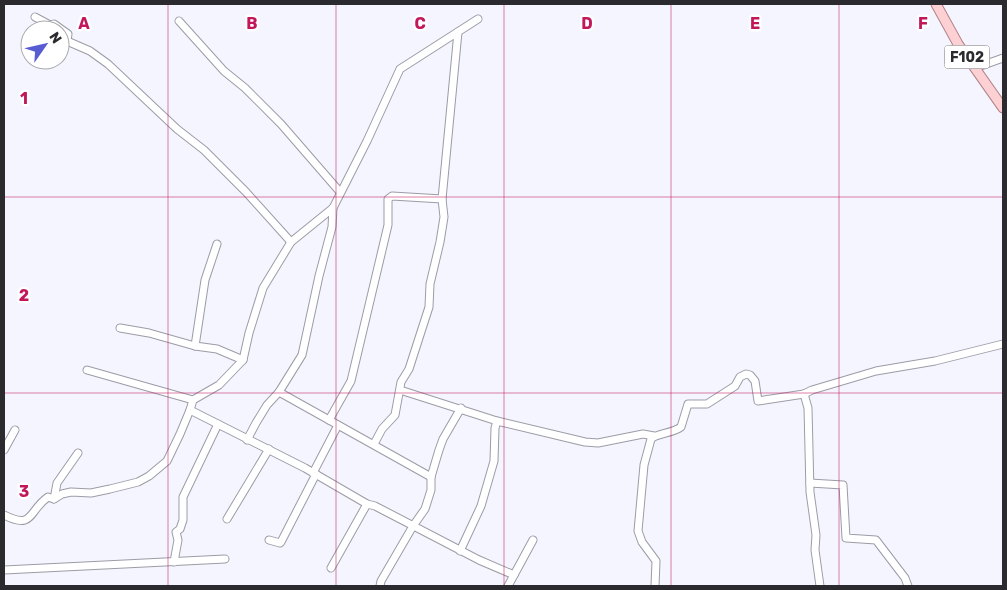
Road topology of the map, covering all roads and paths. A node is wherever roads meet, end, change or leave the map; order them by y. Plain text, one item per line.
1 (936, 4) edge
2 (36, 17) dead end
3 (478, 19) dead end
4 (179, 21) dead end
5 (458, 32) junction
6 (1003, 58) edge
7 (975, 68) junction
8 (1003, 108) edge
9 (340, 192) junction
10 (442, 199) junction
11 (332, 208) junction
12 (291, 242) junction
13 (217, 244) dead end
14 (120, 328) dead end
15 (1003, 344) edge
16 (195, 346) junction
17 (243, 360) junction
18 (87, 370) dead end
19 (400, 390) junction
20 (279, 392) junction
21 (804, 394) junction
22 (192, 400) junction
23 (461, 408) junction
24 (190, 410) junction
25 (329, 420) junction
26 (498, 421) junction
27 (218, 424) junction
28 (338, 425) junction
29 (15, 430) dead end
30 (654, 436) junction
31 (6, 439) edge
32 (247, 440) junction
33 (374, 444) junction
34 (269, 449) junction
35 (4, 450) edge
36 (78, 452) dead end
37 (314, 474) junction
38 (431, 477) junction
39 (810, 483) junction
40 (54, 498) junction
41 (367, 504) junction
42 (4, 515) edge
43 (228, 519) dead end
44 (413, 526) junction
45 (269, 540) dead end
46 (533, 540) dead end
47 (460, 551) junction
48 (225, 559) dead end
49 (174, 562) junction
50 (331, 568) dead end
51 (4, 570) edge
52 (514, 575) junction
53 (380, 586) edge
54 (508, 586) edge
55 (655, 586) edge
56 (820, 586) edge
57 (908, 586) edge

1 - 7 main road, F102
2 - 12 street
3 - 5 street
4 - 9 street
5 - 9 street
5 - 10 street
6 - 7 street
7 - 8 main road, F102
9 - 11 street
10 - 19 street
10 - 25 street
11 - 12 street
11 - 20 street
12 - 17 street
13 - 16 street
14 - 16 street
15 - 21 street
16 - 17 street
17 - 22 street
18 - 22 street
19 - 23 street
19 - 33 street
20 - 25 street
20 - 32 street
21 - 30 street
21 - 39 street
22 - 24 street
23 - 26 street
23 - 38 street
24 - 27 street
24 - 40 street
25 - 28 street
26 - 30 street
26 - 47 street
27 - 32 street
27 - 49 street
28 - 33 street
28 - 37 street
29 - 31 street
30 - 55 street
31 - 35 street
32 - 34 street
33 - 38 street
34 - 37 street
34 - 43 street
36 - 40 street
37 - 41 street
37 - 45 street
38 - 44 street
39 - 56 street
39 - 57 street
40 - 42 street
41 - 44 street
41 - 50 street
44 - 47 street
44 - 53 street
46 - 52 street
47 - 52 street
48 - 49 street
49 - 51 street
52 - 54 street

